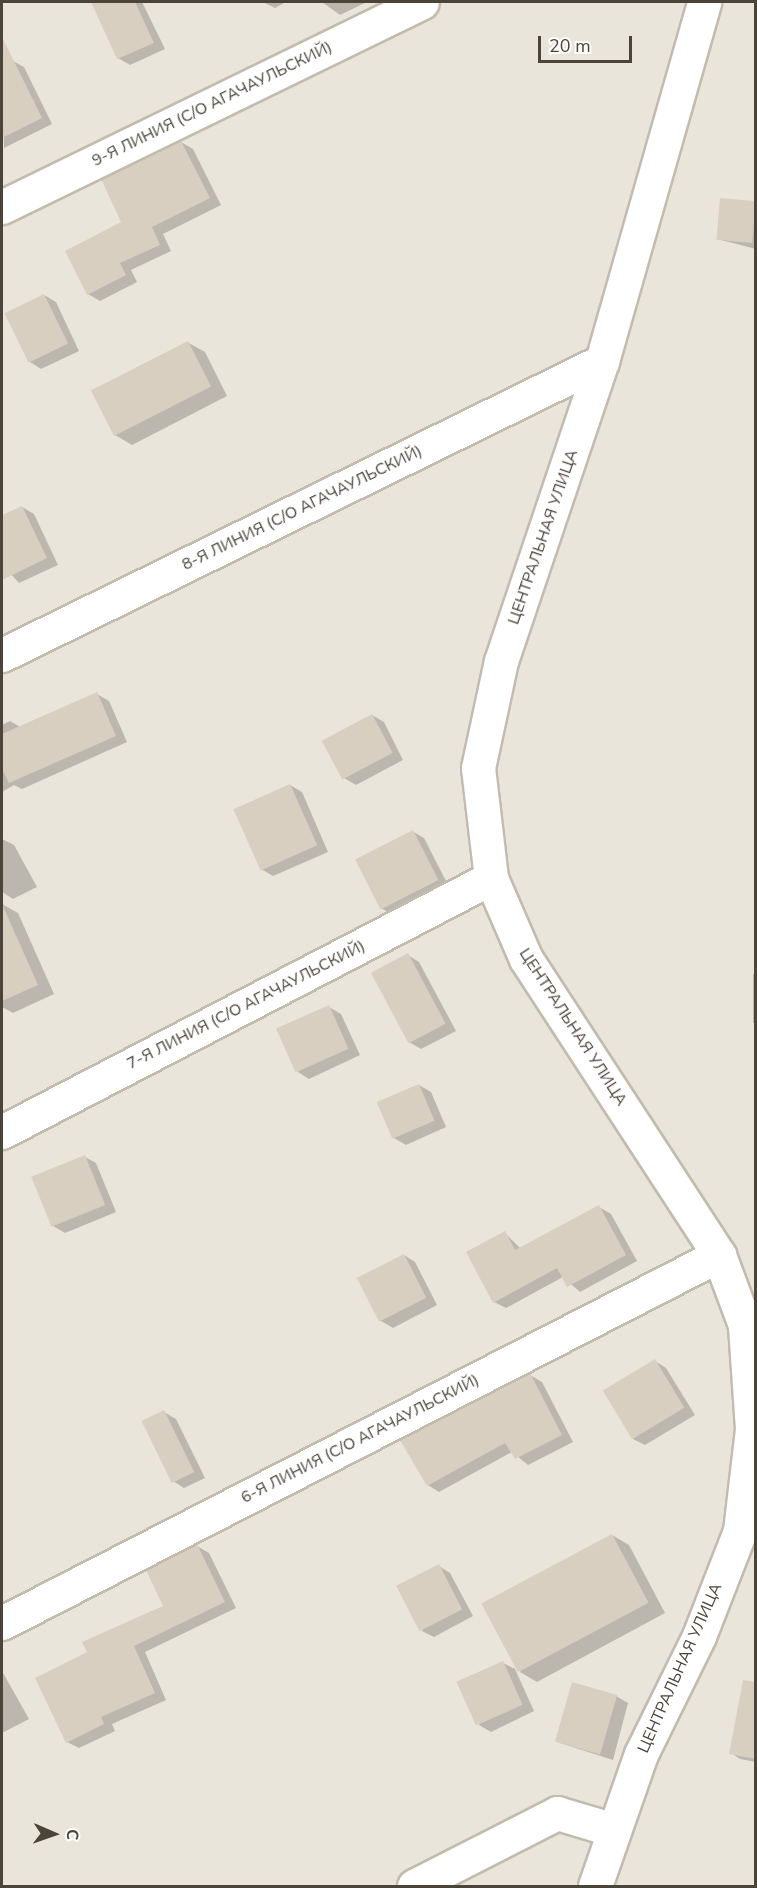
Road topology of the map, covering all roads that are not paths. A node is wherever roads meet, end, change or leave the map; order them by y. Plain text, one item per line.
1 (422, 2) edge
2 (704, 2) edge
3 (2, 207) edge
4 (602, 361) junction
5 (2, 655) edge
6 (491, 878) junction
7 (2, 1132) edge
8 (719, 1255) junction
9 (2, 1623) edge
10 (614, 1830) junction
11 (414, 1887) edge
12 (595, 1887) edge

1 - 3 street, 9-Я ЛИНИЯ (С/О АГАЧАУЛЬСКИЙ)
2 - 4 street, ЦЕНТРАЛЬНАЯ УЛИЦА
4 - 5 street, 8-Я ЛИНИЯ (С/О АГАЧАУЛЬСКИЙ)
4 - 6 street, ЦЕНТРАЛЬНАЯ УЛИЦА
6 - 7 street, 7-Я ЛИНИЯ (С/О АГАЧАУЛЬСКИЙ)
6 - 8 street, ЦЕНТРАЛЬНАЯ УЛИЦА
8 - 9 street, 6-Я ЛИНИЯ (С/О АГАЧАУЛЬСКИЙ)
8 - 10 street, ЦЕНТРАЛЬНАЯ УЛИЦА
10 - 11 street
10 - 12 street, ЦЕНТРАЛЬНАЯ УЛИЦА

